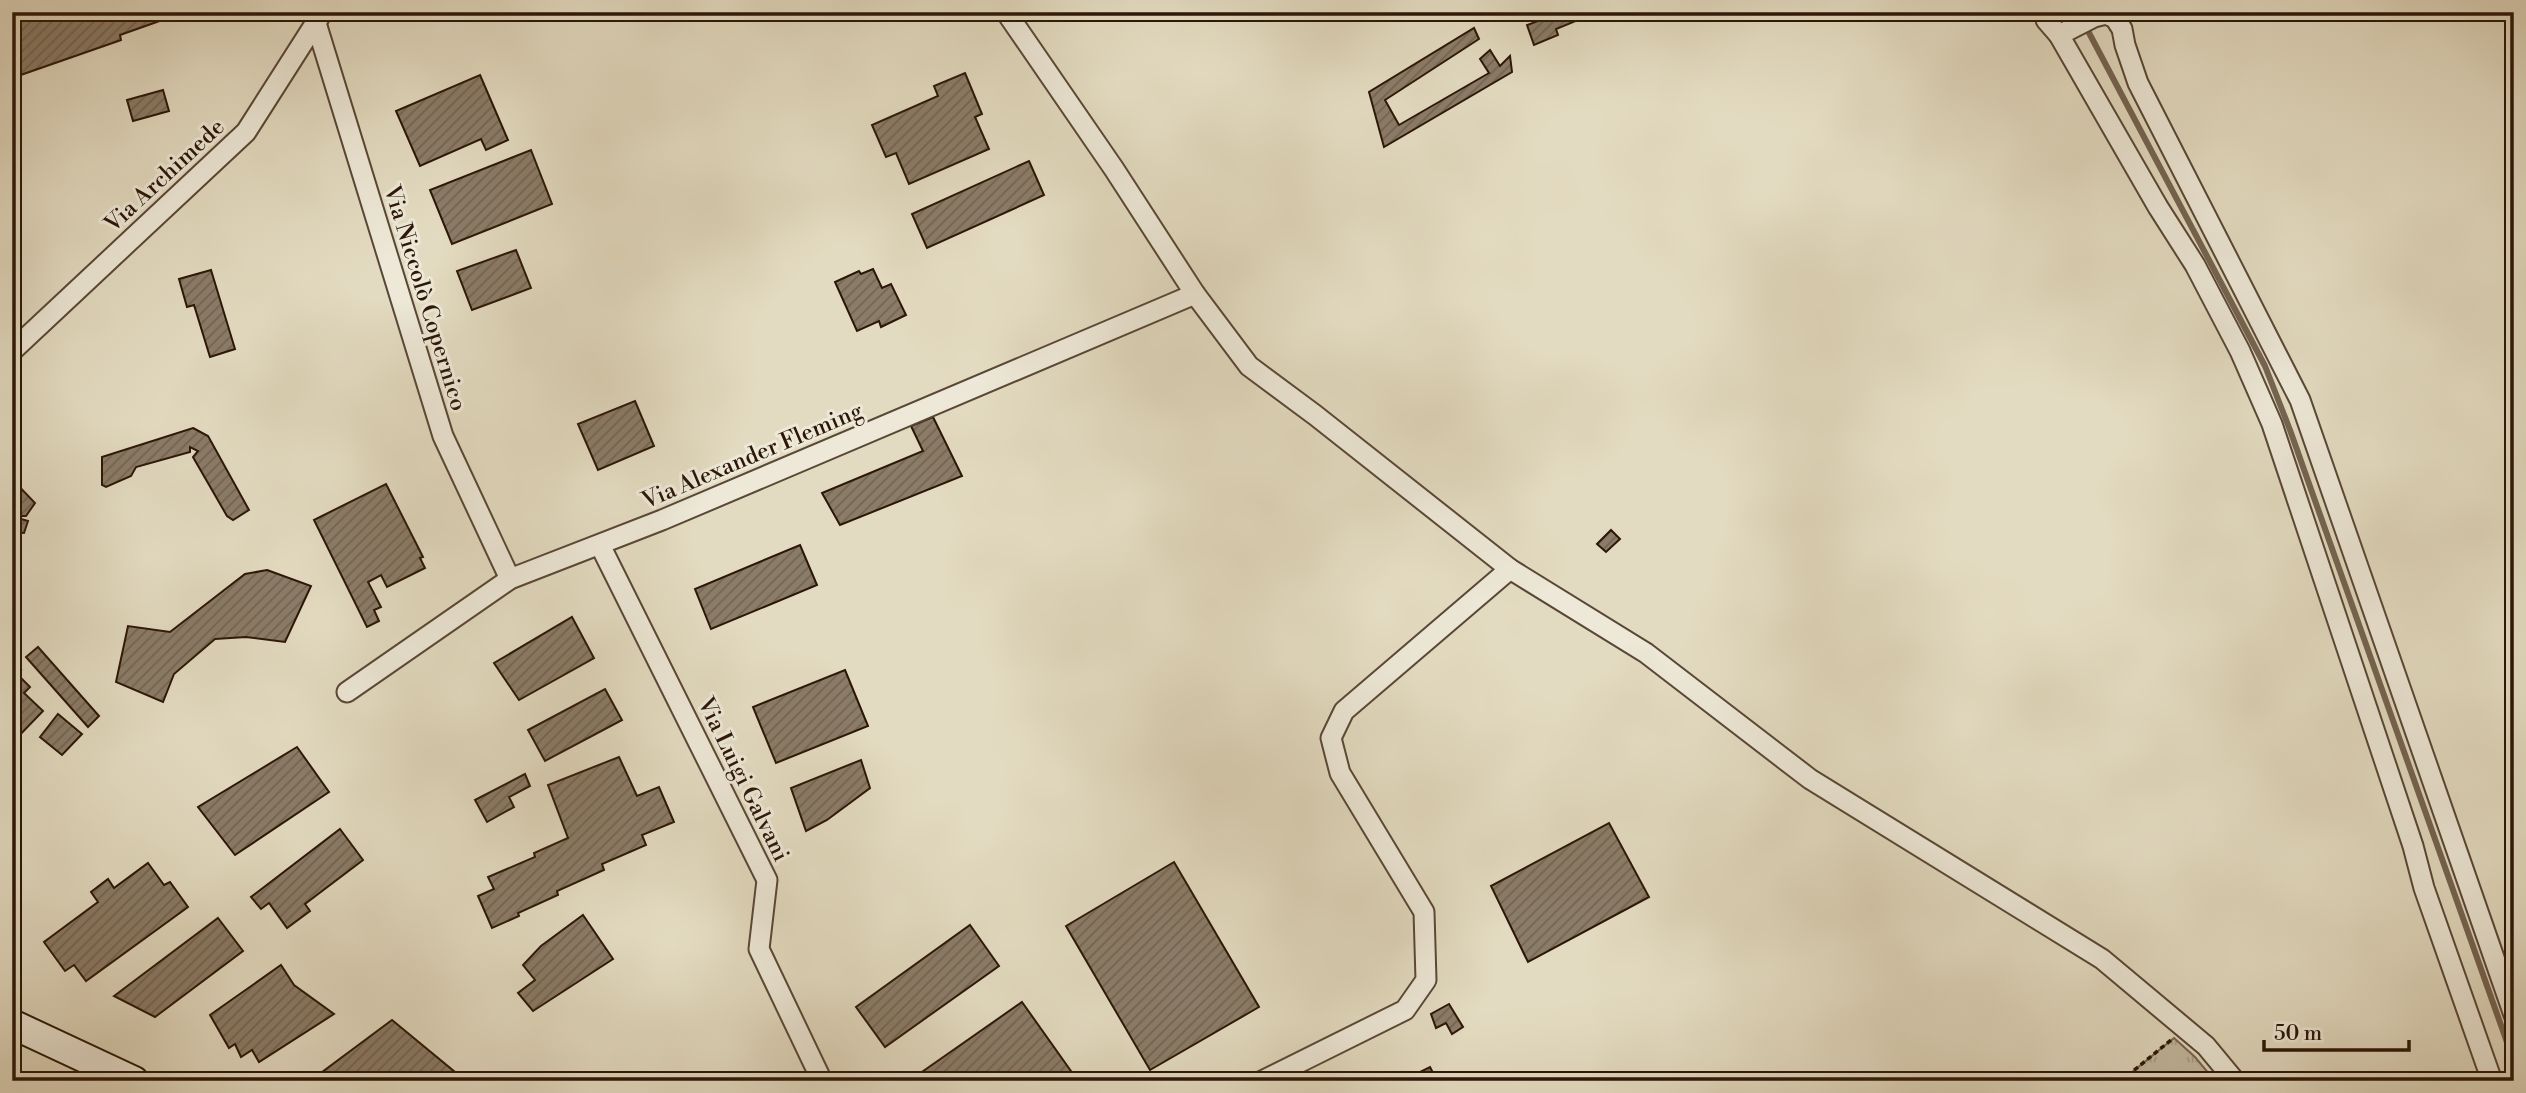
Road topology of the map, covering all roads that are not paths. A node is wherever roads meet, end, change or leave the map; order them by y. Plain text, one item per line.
1 (1006, 12) edge
2 (319, 18) edge
3 (1195, 294) junction
4 (12, 351) edge
5 (600, 545) junction
6 (1510, 569) junction
7 (510, 579) junction
8 (346, 692) dead end
9 (2514, 1015) edge
10 (12, 1024) edge
11 (95, 1073) edge
12 (134, 1081) edge
13 (822, 1081) edge
14 (1262, 1081) edge
15 (2235, 1081) edge
16 (2492, 1081) edge

1 - 3 street
2 - 4 street, Via Archimede
2 - 7 street, Via Niccolò Copernico
3 - 5 street, Via Alexander Fleming
3 - 6 street
5 - 7 street, Via Alexander Fleming
5 - 13 street, Via Luigi Galvani
6 - 14 street
6 - 15 street
7 - 8 street, Via Alexander Fleming
9 - 16 street
10 - 11 main road
11 - 12 main road

